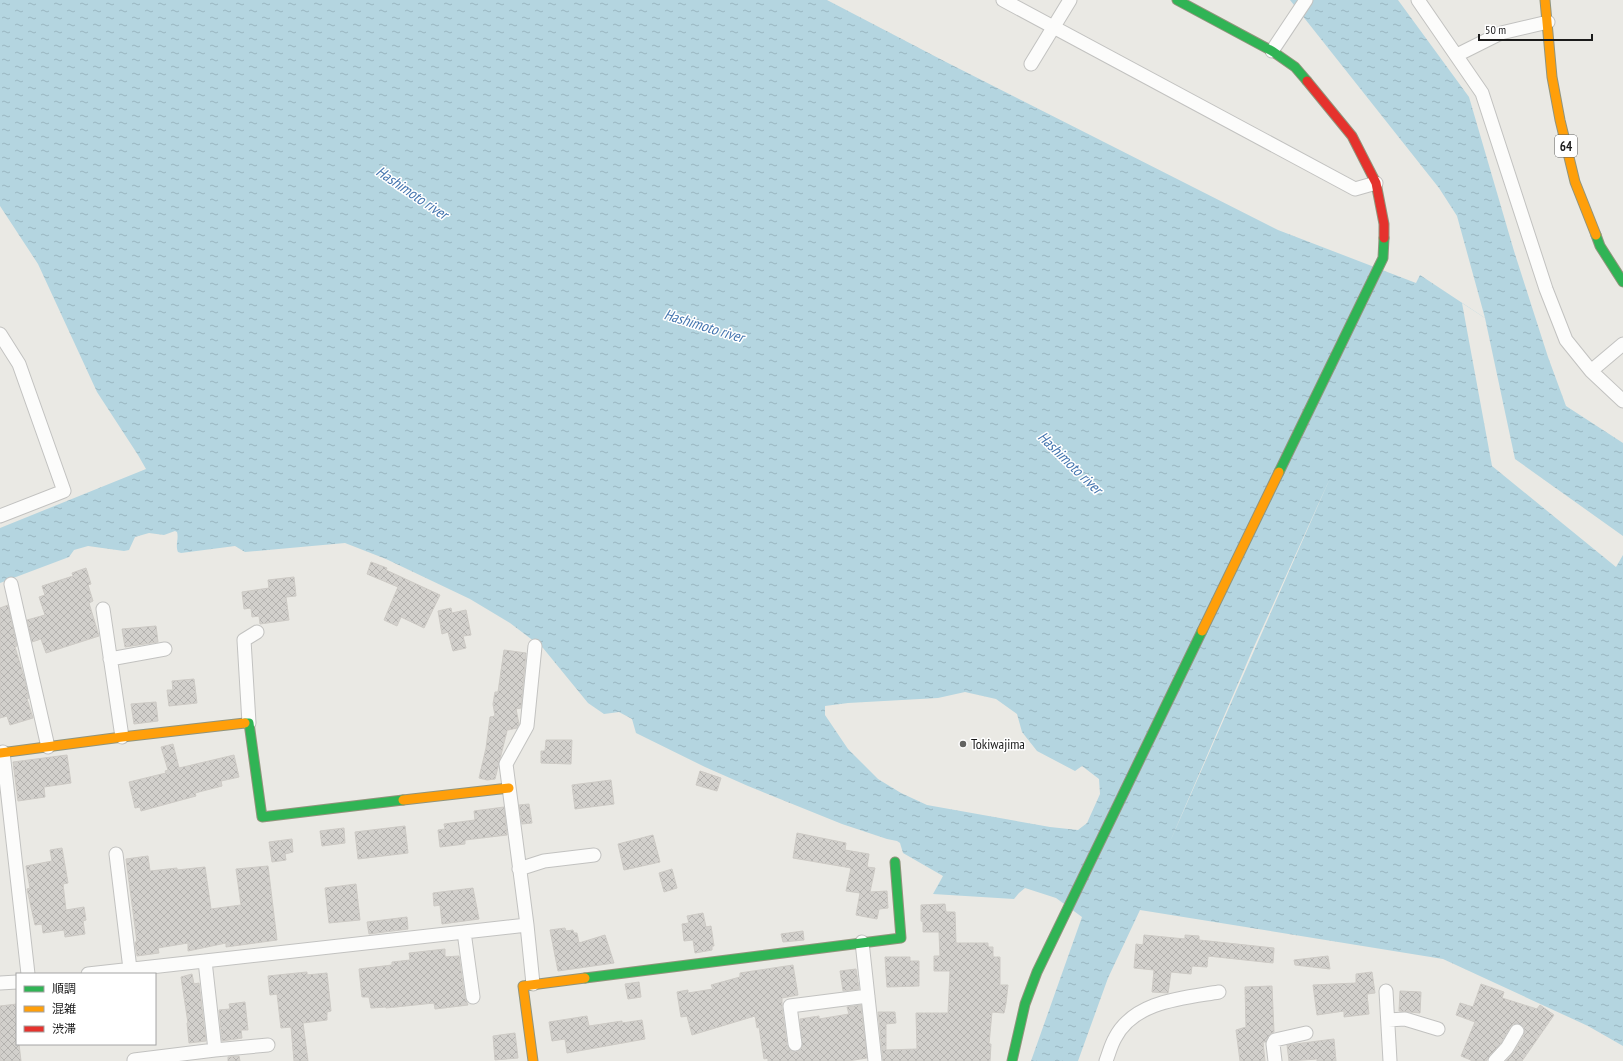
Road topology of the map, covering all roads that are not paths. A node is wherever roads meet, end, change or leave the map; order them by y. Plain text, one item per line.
1 (1003, 0) edge
2 (1070, 0) edge
3 (1176, 0) edge
4 (1306, 0) edge
5 (1418, 0) edge
6 (1545, 0) edge
7 (1548, 22) junction
8 (1053, 27) junction
9 (1272, 51) junction
10 (1457, 55) junction
11 (1031, 64) dead end
12 (1376, 182) junction
13 (1623, 282) edge
14 (0, 334) edge
15 (1623, 344) edge
16 (1591, 371) junction
17 (1623, 401) edge
18 (0, 516) edge
19 (11, 584) dead end
20 (103, 609) dead end
21 (257, 632) dead end
22 (534, 646) dead end
23 (165, 649) dead end
24 (110, 659) junction
25 (249, 723) junction
26 (122, 737) junction
27 (48, 747) junction
28 (2, 753) edge
29 (508, 788) junction
30 (116, 854) dead end
31 (594, 855) dead end
32 (895, 862) dead end
33 (519, 869) junction
34 (527, 925) junction
35 (464, 932) junction
36 (862, 942) junction
37 (205, 961) junction
38 (130, 969) junction
39 (28, 973) edge
40 (96, 973) edge
41 (16, 982) edge
42 (0, 983) edge
43 (533, 984) junction
44 (1386, 991) dead end
45 (1219, 992) dead end
46 (868, 996) junction
47 (473, 997) dead end
48 (1388, 1020) junction
49 (1438, 1029) dead end
50 (1517, 1031) dead end
51 (1306, 1033) dead end
52 (795, 1044) dead end
53 (268, 1046) dead end
54 (215, 1050) junction
55 (134, 1060) edge
56 (533, 1061) edge
57 (875, 1061) edge
58 (1012, 1061) edge
59 (1106, 1061) edge
60 (1275, 1061) edge
61 (1390, 1061) edge
62 (1495, 1061) edge

1 - 8 street
2 - 8 street
3 - 9 street
4 - 9 street
5 - 10 street
6 - 7 street, 64
7 - 10 street
7 - 13 street, 64
8 - 11 street
8 - 12 street
9 - 12 street
10 - 16 street
12 - 58 street
14 - 18 street
15 - 16 street
16 - 17 street
19 - 27 street
20 - 24 street
21 - 25 street
22 - 29 street
23 - 24 street
24 - 26 street
25 - 26 street
25 - 29 street
26 - 27 street
27 - 28 street
28 - 39 street
29 - 33 street
30 - 38 street
31 - 33 street
32 - 36 street
33 - 34 street
34 - 35 street
34 - 43 street
35 - 37 street
35 - 47 street
36 - 43 street
36 - 46 street
37 - 38 street
37 - 54 street
38 - 40 street
41 - 42 street
43 - 56 street
44 - 48 street
45 - 59 street
46 - 52 street
46 - 57 street
48 - 49 street
48 - 61 street
50 - 62 street
51 - 60 street
53 - 54 street
54 - 55 street

